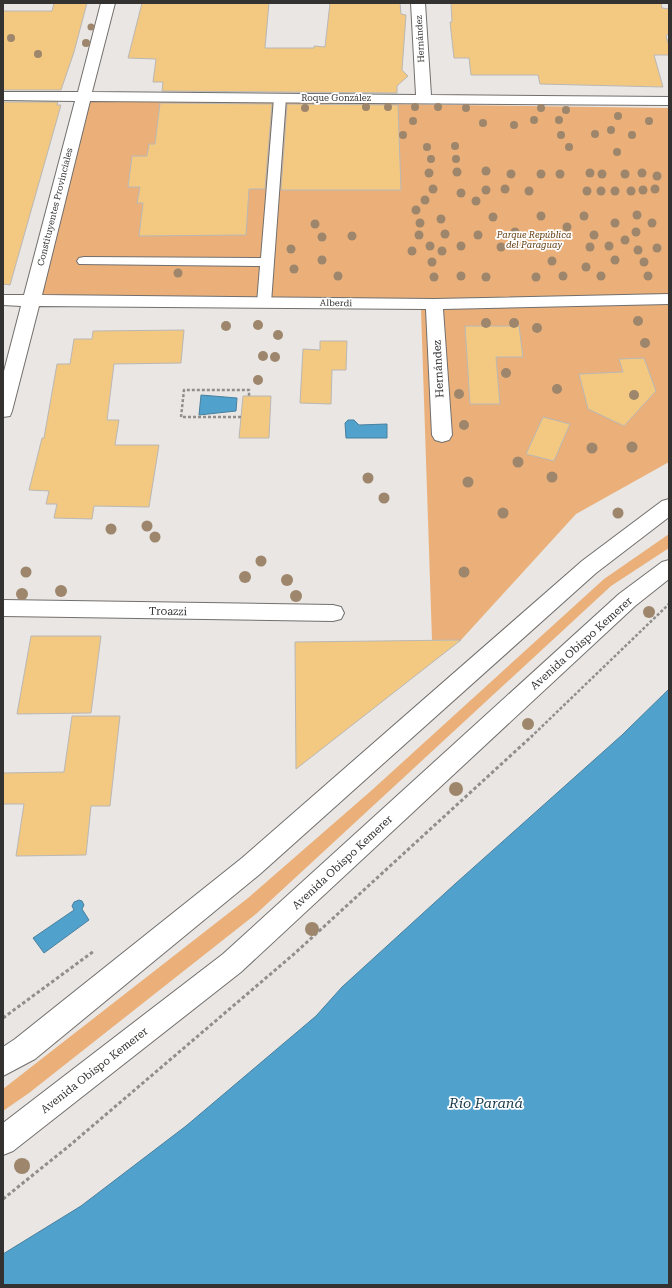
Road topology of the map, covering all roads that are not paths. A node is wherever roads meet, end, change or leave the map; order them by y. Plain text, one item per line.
1 (108, 3) edge
2 (418, 3) edge
3 (3, 96) edge
4 (84, 96) junction
5 (280, 98) junction
6 (424, 99) junction
7 (669, 101) edge
8 (84, 261) dead end
9 (268, 262) junction
10 (669, 299) edge
11 (3, 300) edge
12 (32, 300) junction
13 (264, 303) junction
14 (434, 304) junction
15 (3, 411) edge
16 (442, 435) dead end
17 (669, 506) edge
18 (669, 568) edge
19 (3, 608) edge
20 (333, 613) dead end
21 (3, 1062) edge
22 (3, 1141) edge

1 - 4 street, Constituyentes Provinciales
2 - 6 street, Hernández
3 - 4 street, Roque González
4 - 5 street, Roque González
4 - 12 street, Constituyentes Provinciales
5 - 6 street, Roque González
5 - 9 lane
6 - 7 street, Roque González
8 - 9 lane
9 - 13 lane
10 - 14 street, Alberdi
11 - 12 street, Alberdi
12 - 13 street, Alberdi
12 - 15 street, Constituyentes Provinciales
13 - 14 street, Alberdi
14 - 16 street, Hernández
17 - 21 street
18 - 22 street, Avenida Obispo Kemerer
19 - 20 street, Troazzi

